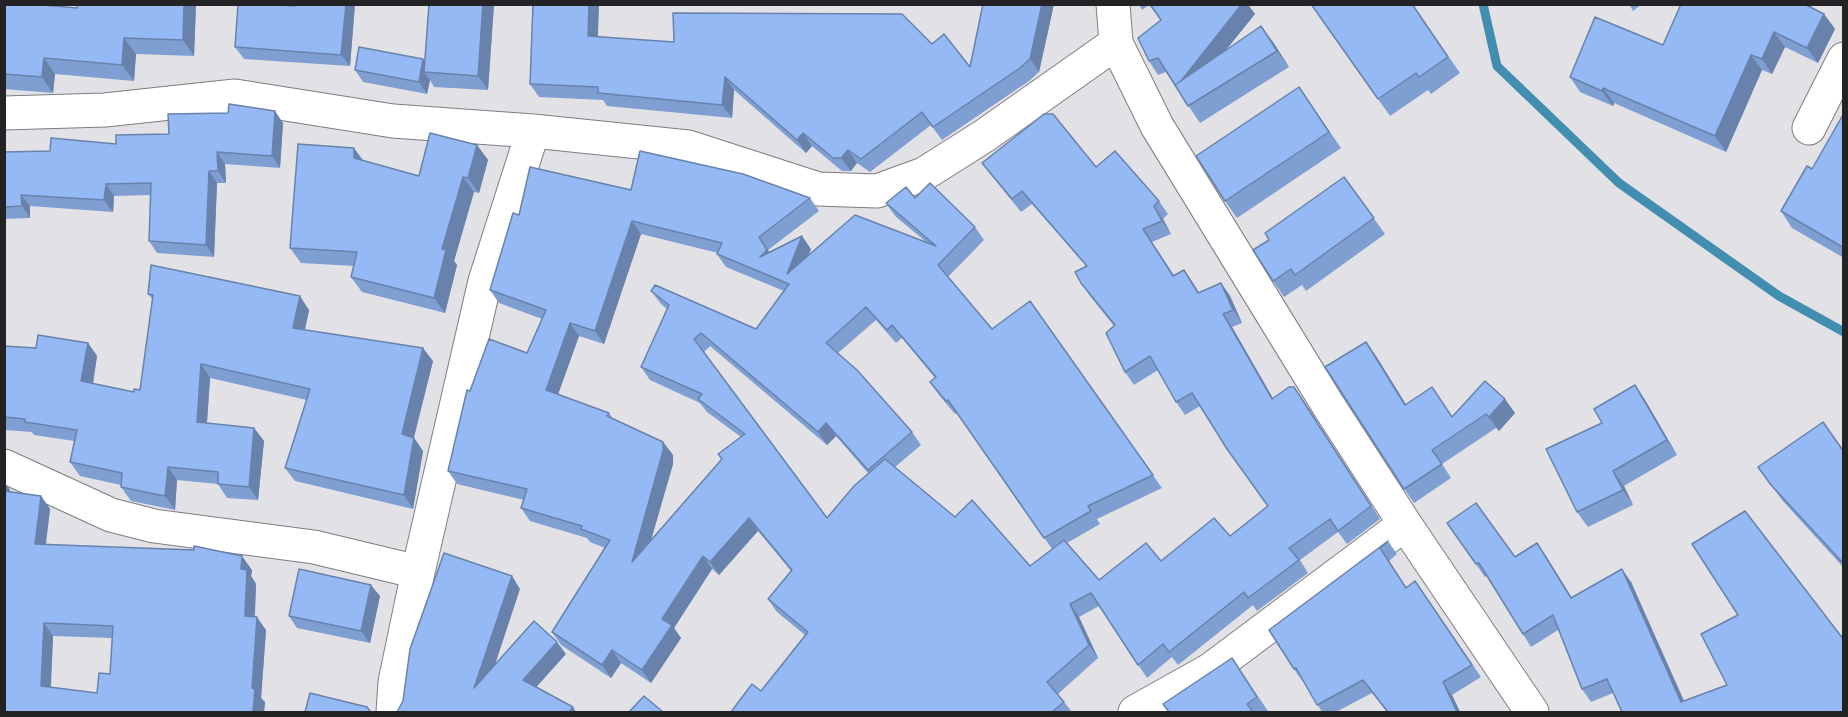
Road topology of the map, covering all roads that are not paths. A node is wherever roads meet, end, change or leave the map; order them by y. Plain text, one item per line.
1 (1113, 4) edge
2 (1116, 43) junction
3 (1844, 58) edge
4 (4, 113) edge
5 (1809, 128) dead end
6 (533, 131) junction
7 (4, 466) edge
8 (1405, 525) junction
9 (418, 572) junction
10 (1141, 711) edge
11 (393, 712) edge
12 (1532, 712) edge

1 - 2 street
2 - 6 street
2 - 8 street
3 - 5 street
4 - 6 street
6 - 9 street
7 - 9 street
8 - 10 street
8 - 12 street
9 - 11 street

